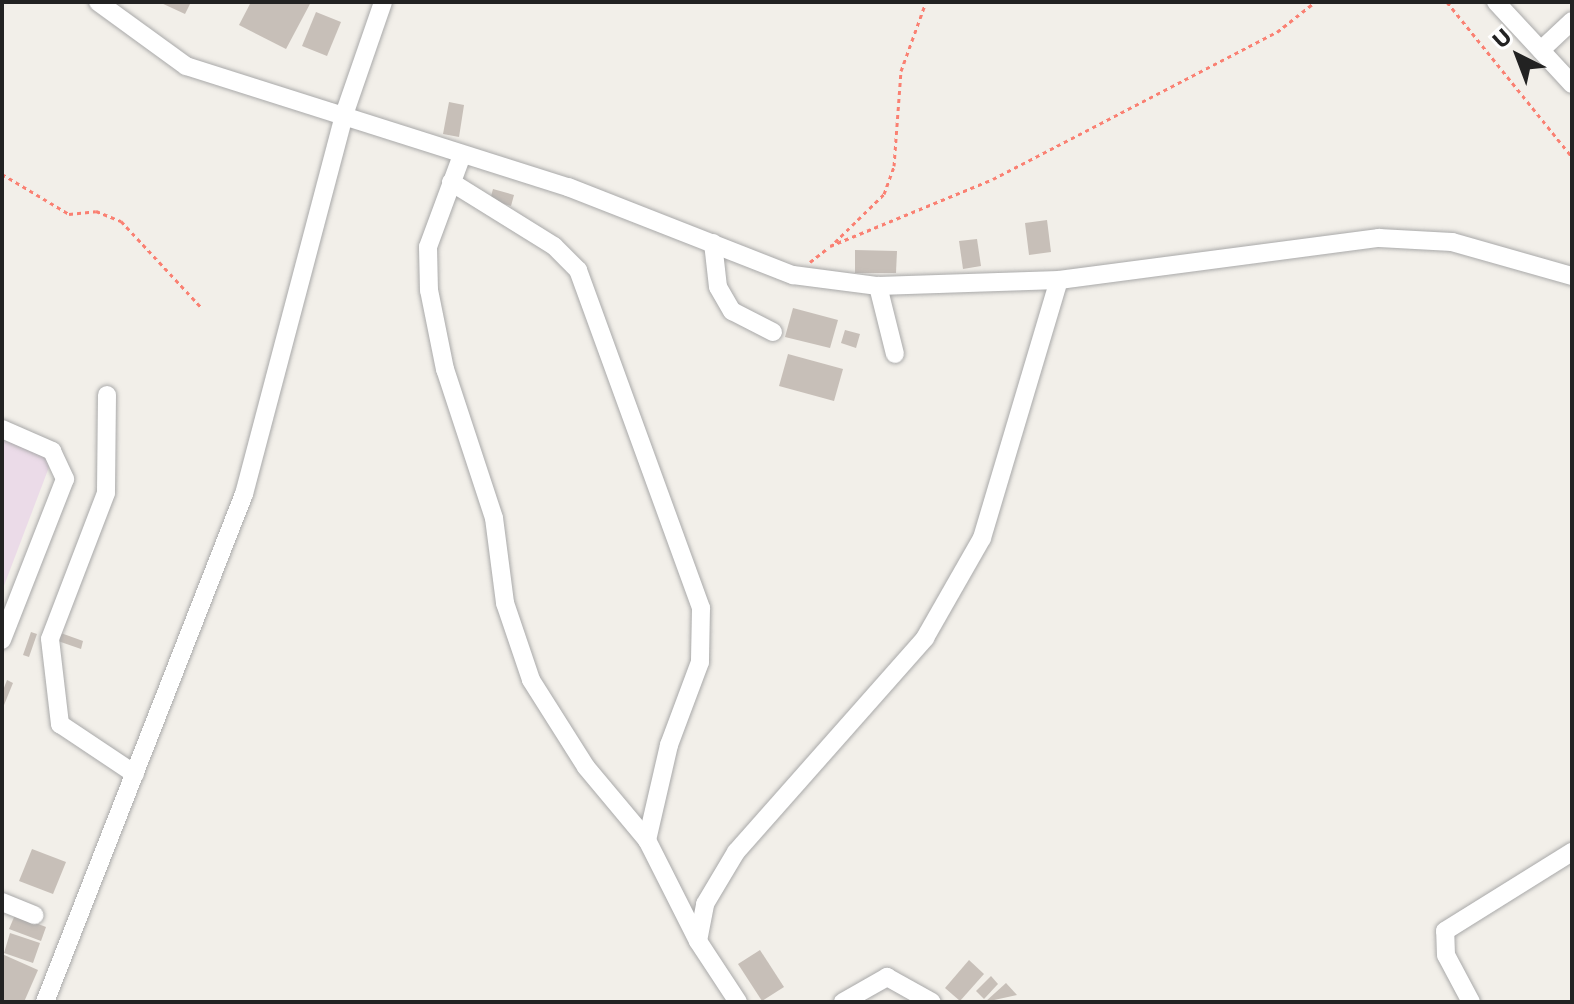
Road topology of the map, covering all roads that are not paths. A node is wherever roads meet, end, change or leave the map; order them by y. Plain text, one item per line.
1 (98, 2) edge
2 (383, 2) edge
3 (1496, 2) edge
4 (1572, 21) edge
5 (1541, 50) junction
6 (1572, 84) edge
7 (345, 112) junction
8 (462, 155) junction
9 (451, 182) junction
10 (713, 243) junction
11 (1572, 276) edge
12 (1059, 280) junction
13 (878, 286) junction
14 (773, 332) dead end
15 (895, 354) dead end
16 (107, 395) dead end
17 (2, 429) edge
18 (2, 640) edge
19 (135, 774) junction
20 (647, 840) junction
21 (1572, 852) edge
22 (2, 902) edge
23 (34, 915) dead end
24 (698, 941) junction
25 (45, 1002) edge
26 (738, 1002) edge
27 (843, 1002) edge
28 (932, 1002) edge
29 (1471, 1002) edge

1 - 7 street
2 - 7 street
3 - 5 street
4 - 5 street
5 - 6 street
7 - 8 street
7 - 19 street
8 - 9 street
8 - 10 street
9 - 20 street
9 - 20 street
10 - 13 street
10 - 14 street
11 - 12 street
12 - 13 street
12 - 24 street
13 - 15 street
16 - 19 street
17 - 18 street
19 - 25 street
20 - 24 street
21 - 29 street
22 - 23 street
24 - 26 street
27 - 28 street

